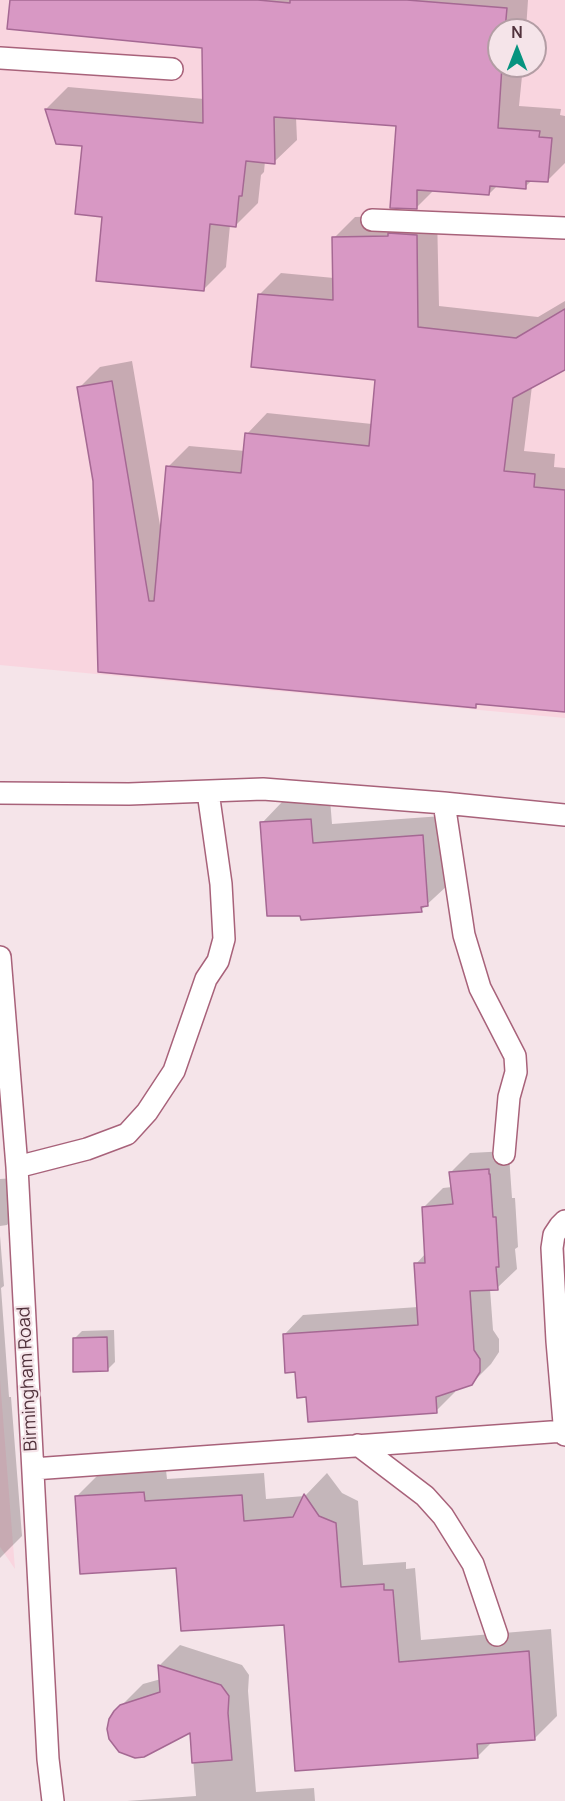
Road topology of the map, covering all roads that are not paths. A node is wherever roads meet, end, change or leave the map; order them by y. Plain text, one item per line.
1 (0, 58) edge
2 (172, 69) dead end
3 (372, 220) dead end
4 (565, 228) edge
5 (208, 792) junction
6 (0, 793) edge
7 (444, 803) junction
8 (565, 815) edge
9 (0, 957) edge
10 (504, 1154) dead end
11 (17, 1167) junction
12 (565, 1221) edge
13 (565, 1433) edge
14 (358, 1445) junction
15 (33, 1469) junction
16 (497, 1635) dead end
17 (52, 1801) edge

1 - 2 lane
3 - 4 lane
5 - 6 lane
5 - 7 lane
5 - 11 lane
7 - 8 lane
7 - 10 lane
9 - 11 lane, Birmingham Road
11 - 15 lane, Birmingham Road
12 - 13 lane
13 - 14 lane
14 - 15 lane
14 - 16 lane
15 - 17 lane, Birmingham Road

